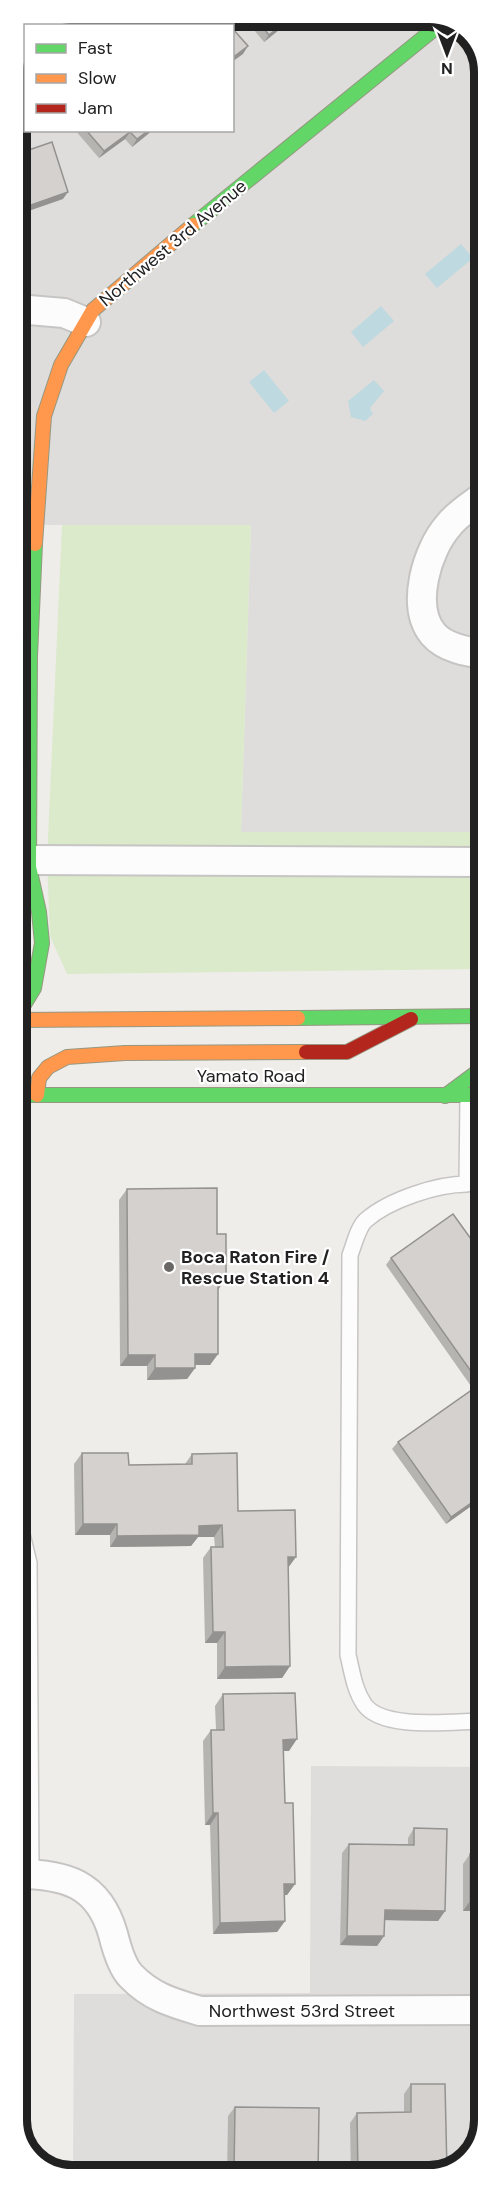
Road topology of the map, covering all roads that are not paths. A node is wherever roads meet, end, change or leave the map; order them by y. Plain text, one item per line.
1 (436, 28) edge
2 (27, 310) edge
3 (86, 322) junction
4 (474, 504) edge
5 (27, 617) edge
6 (474, 653) edge
7 (27, 760) edge
8 (474, 862) edge
9 (30, 864) junction
10 (27, 872) edge
11 (27, 1000) edge
12 (474, 1016) edge
13 (415, 1017) junction
14 (27, 1018) edge
15 (474, 1074) edge
16 (27, 1095) edge
17 (37, 1095) junction
18 (445, 1096) junction
19 (474, 1096) edge
20 (474, 1116) edge
21 (27, 1557) edge
22 (27, 1687) edge
23 (474, 1721) edge
24 (27, 1874) edge
25 (474, 2010) edge

1 - 3 main road, Northwest 3rd Avenue
2 - 3 street
3 - 5 main road, Northwest 3rd Avenue
4 - 6 street
7 - 9 main road, Northwest 3rd Avenue
8 - 9 street
9 - 10 street, Northwest 3rd Avenue
9 - 11 main road, Northwest 3rd Avenue
12 - 13 main road
13 - 14 main road
13 - 17 main road
15 - 18 main road
16 - 17 main road, Yamato Road
17 - 18 main road, Yamato Road
18 - 19 main road, Yamato Road
20 - 23 lane
21 - 22 lane
24 - 25 street, Northwest 53rd Street

